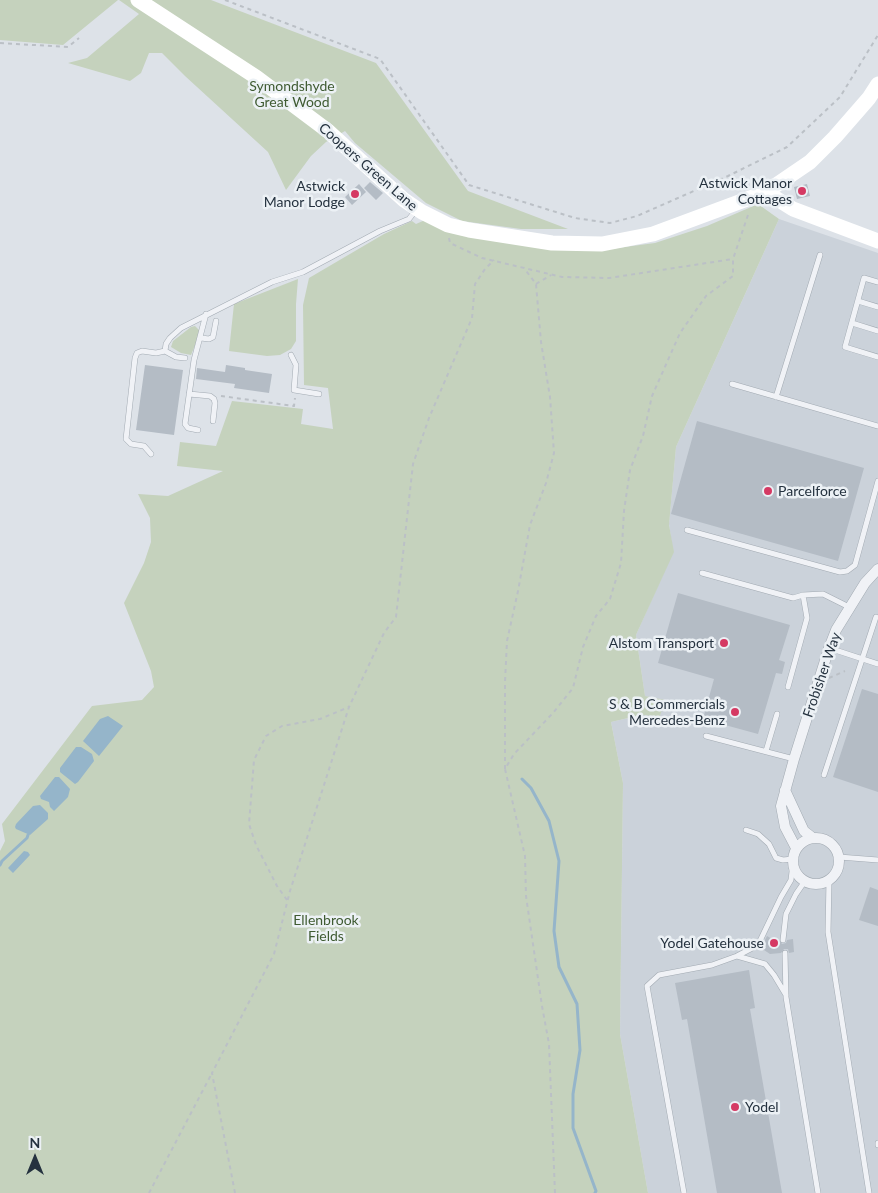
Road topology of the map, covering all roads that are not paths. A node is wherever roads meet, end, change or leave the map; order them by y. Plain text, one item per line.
1 (138, 0) edge
2 (878, 84) edge
3 (766, 192) junction
4 (416, 209) junction
5 (878, 241) edge
6 (820, 254) dead end
7 (878, 282) edge
8 (858, 301) junction
9 (878, 307) edge
10 (206, 314) junction
11 (216, 321) dead end
12 (852, 324) junction
13 (878, 332) edge
14 (201, 338) junction
15 (165, 351) junction
16 (291, 355) dead end
17 (878, 357) edge
18 (185, 358) dead end
19 (732, 384) dead end
20 (189, 394) junction
21 (319, 394) dead end
22 (776, 397) junction
23 (213, 421) dead end
24 (878, 426) edge
25 (198, 430) dead end
26 (152, 454) dead end
27 (878, 481) edge
28 (876, 492) edge
29 (687, 530) dead end
30 (878, 569) edge
31 (702, 573) dead end
32 (803, 595) junction
33 (849, 607) junction
34 (876, 617) dead end
35 (829, 648) junction
36 (862, 658) junction
37 (878, 664) edge
38 (788, 687) dead end
39 (777, 714) dead end
40 (706, 736) dead end
41 (766, 752) junction
42 (794, 759) junction
43 (824, 775) dead end
44 (785, 790) junction
45 (746, 830) dead end
46 (813, 838) junction
47 (796, 848) junction
48 (839, 857) junction
49 (875, 860) edge
50 (793, 861) junction
51 (878, 865) edge
52 (829, 880) junction
53 (805, 882) junction
54 (783, 940) dead end
55 (784, 953) dead end
56 (737, 956) junction
57 (786, 997) junction
58 (684, 1193) edge
59 (818, 1193) edge
60 (869, 1193) edge

1 - 4 street, Coopers Green Lane
2 - 3 street, Coopers Green Lane
3 - 4 street, Coopers Green Lane
3 - 5 street
4 - 10 lane
6 - 22 lane
7 - 8 lane
8 - 9 lane
8 - 12 lane
10 - 14 lane
10 - 15 lane
11 - 14 lane
12 - 13 lane
12 - 17 lane
14 - 20 lane
15 - 18 lane
15 - 26 lane
16 - 21 lane
19 - 22 lane
20 - 23 lane
20 - 25 lane
22 - 24 lane
27 - 28 lane
28 - 29 lane
30 - 33 street, Frobisher Way
31 - 32 lane
32 - 33 lane
32 - 38 lane
33 - 35 street, Frobisher Way
34 - 36 lane
35 - 36 lane
35 - 42 street, Frobisher Way
36 - 37 lane
36 - 43 lane
39 - 41 lane
40 - 41 lane
41 - 42 lane
42 - 44 street, Frobisher Way
44 - 46 street
44 - 47 street, Frobisher Way
45 - 50 lane
46 - 47 street
46 - 48 street
47 - 50 street
48 - 49 lane
48 - 52 street
49 - 51 lane
50 - 53 street
50 - 56 lane
52 - 53 street
52 - 60 lane
53 - 54 lane
55 - 57 lane
56 - 57 lane
56 - 58 lane
57 - 59 lane

